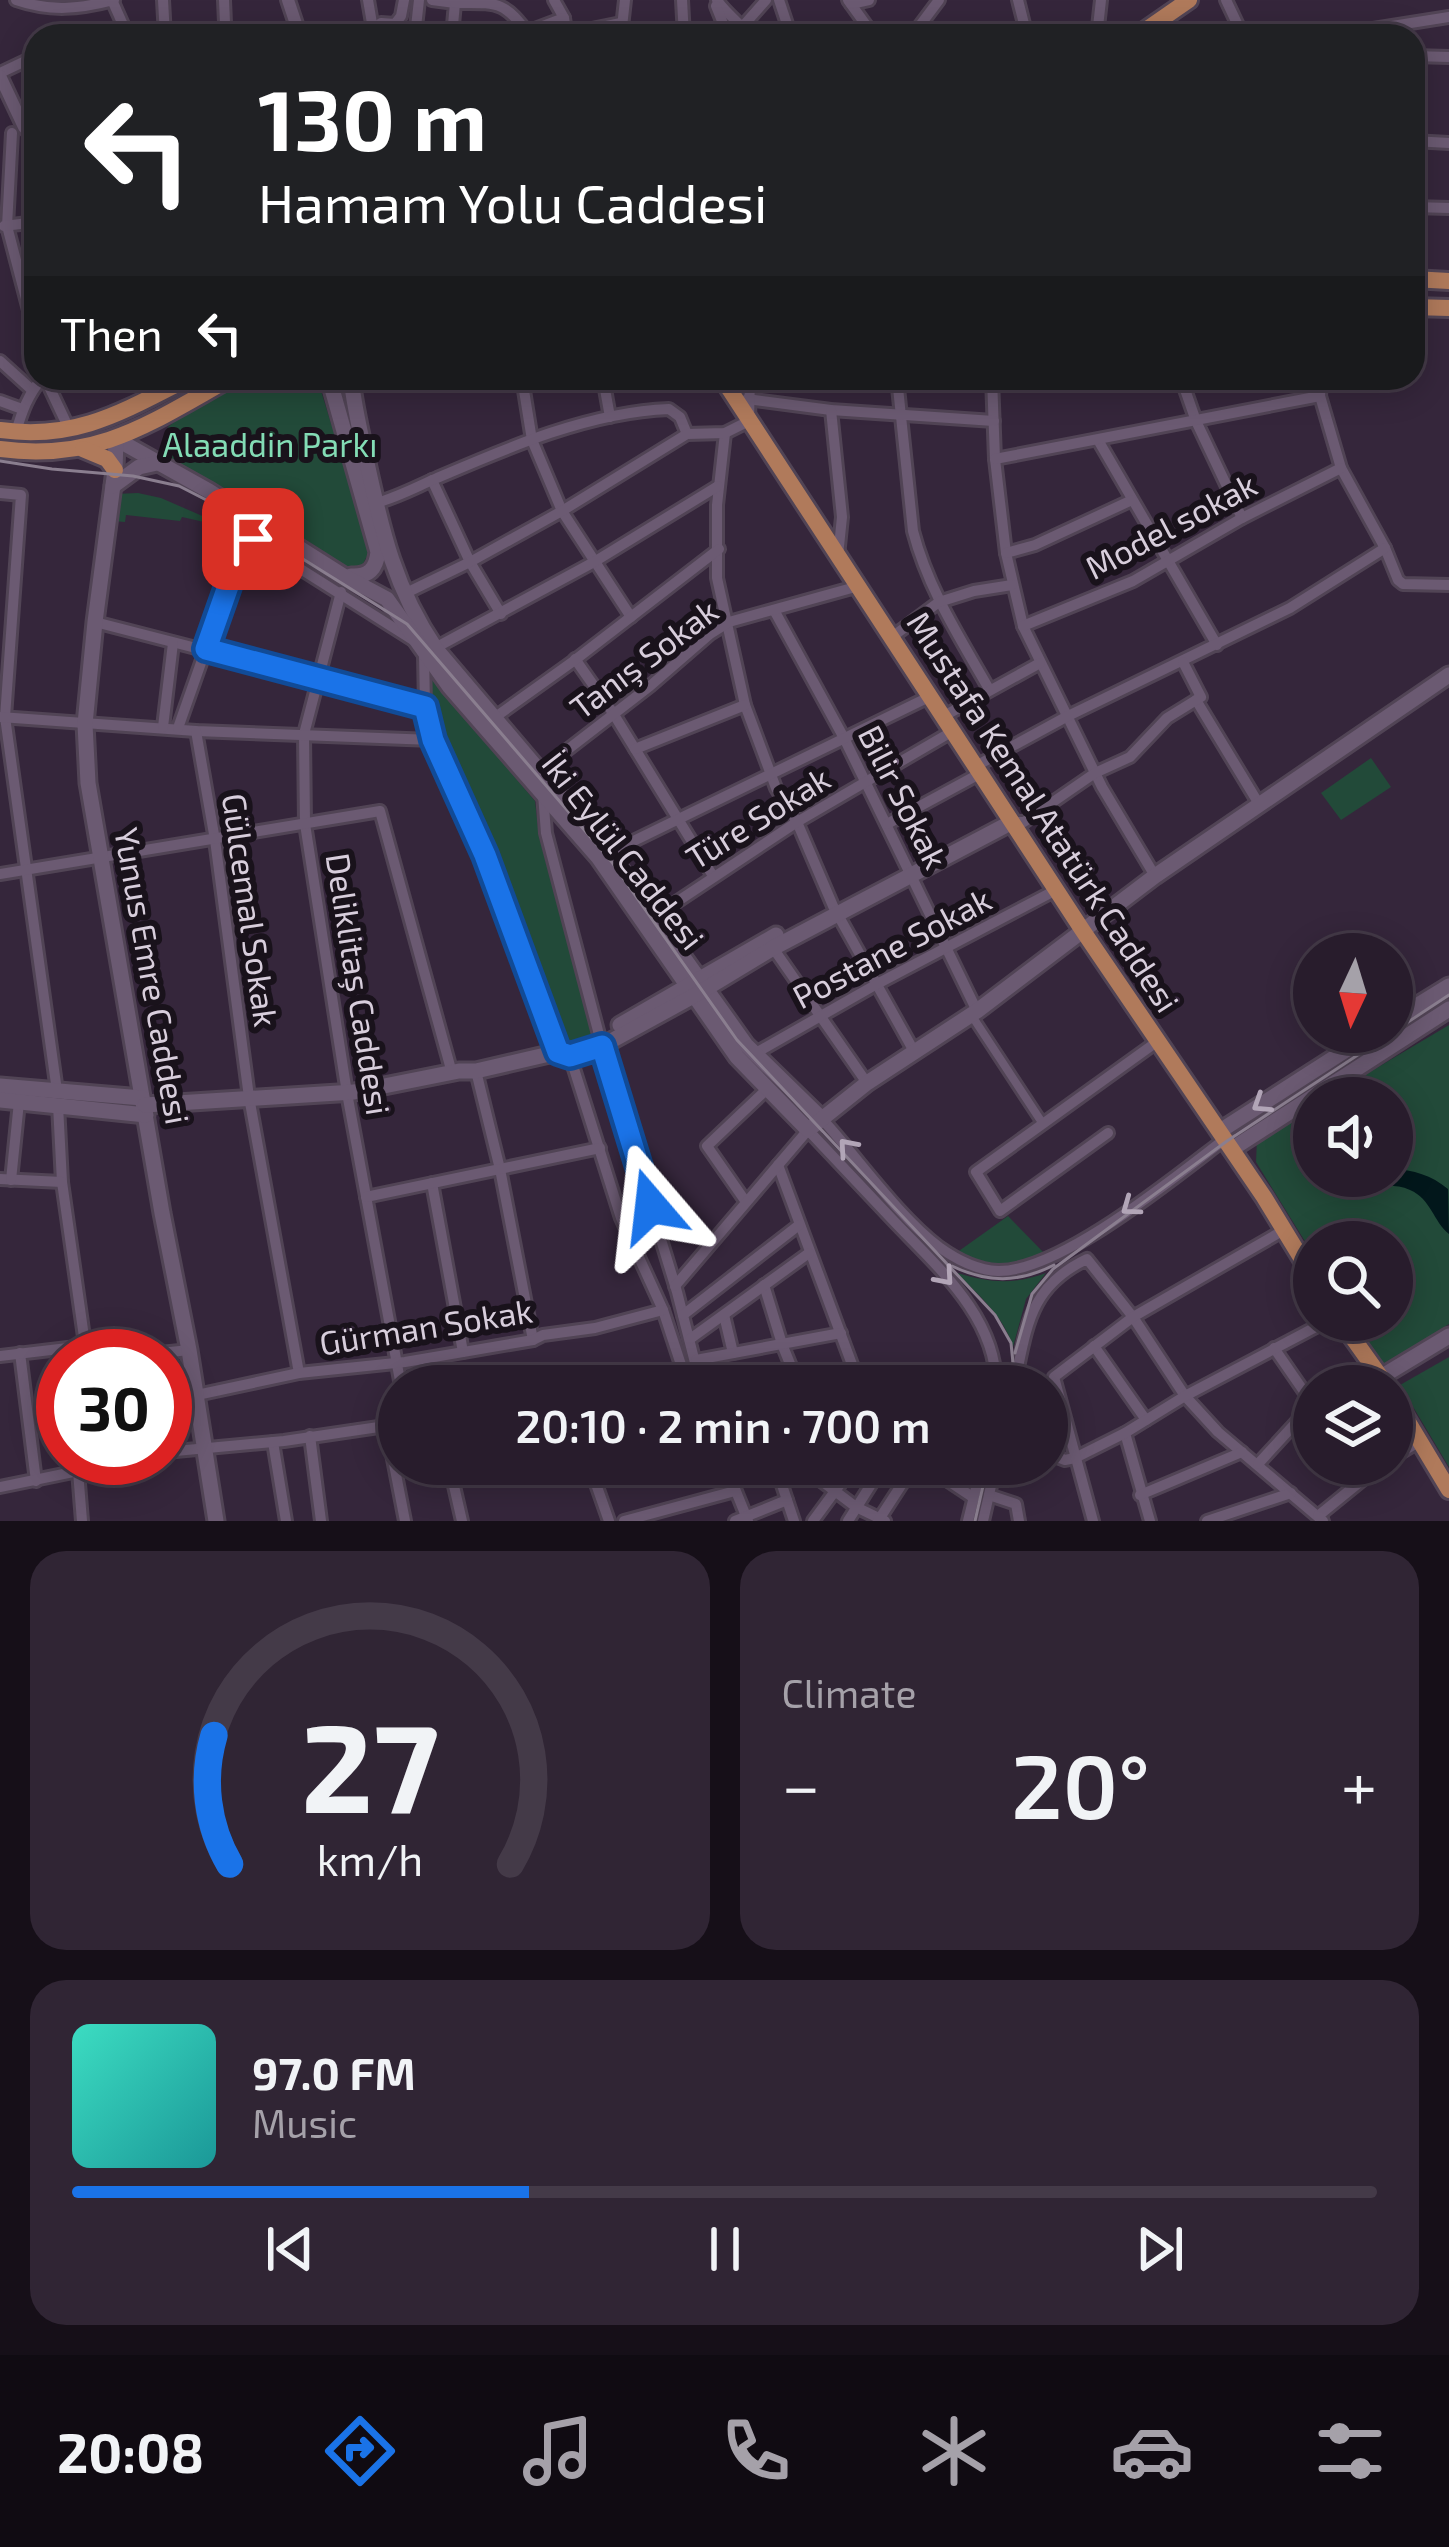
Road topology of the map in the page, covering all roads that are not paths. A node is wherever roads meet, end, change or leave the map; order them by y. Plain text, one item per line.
1 (16, 0) edge
2 (113, 0) edge
3 (142, 0) edge
4 (404, 0) edge
5 (432, 0) edge
6 (554, 0) edge
7 (716, 0) edge
8 (869, 0) edge
9 (926, 0) edge
10 (937, 0) edge
11 (1189, 0) edge
12 (162, 1) edge
13 (455, 1) edge
14 (849, 2) edge
15 (511, 5) edge
16 (1449, 16) edge
17 (564, 18) junction
18 (380, 24) edge
19 (395, 24) joint
20 (550, 24) edge
21 (565, 24) edge
22 (739, 24) edge
23 (1154, 24) edge
24 (1401, 24) edge
25 (0, 74) edge
26 (7, 105) edge
27 (12, 132) edge
28 (4, 226) edge
29 (24, 295) edge
30 (0, 361) edge
31 (24, 383) edge
32 (32, 390) edge
33 (50, 390) edge
34 (166, 390) edge
35 (204, 390) edge
36 (332, 390) edge
37 (353, 390) edge
38 (524, 390) edge
39 (605, 390) edge
40 (733, 390) edge
41 (745, 390) edge
42 (898, 390) edge
43 (992, 390) edge
44 (1185, 390) edge
45 (1320, 390) edge
46 (1320, 397) junction
47 (742, 399) junction
48 (0, 400) edge
49 (22, 410) junction
50 (831, 410) junction
51 (901, 416) junction
52 (610, 417) junction
53 (749, 421) junction
54 (994, 421) junction
55 (1196, 421) junction
56 (113, 430) junction
57 (8, 431) edge
58 (70, 431) junction
59 (725, 433) junction
60 (687, 434) junction
61 (532, 440) junction
62 (1098, 440) junction
63 (0, 449) edge
64 (82, 449) junction
65 (995, 458) junction
66 (158, 463) junction
67 (1340, 468) junction
68 (114, 478) junction
69 (432, 480) junction
70 (718, 486) junction
71 (0, 493) edge
72 (1132, 500) junction
73 (376, 503) junction
74 (562, 511) junction
75 (1242, 518) junction
76 (1385, 548) junction
77 (718, 549) junction
78 (1006, 553) junction
79 (838, 556) junction
80 (1168, 561) junction
81 (470, 562) junction
82 (594, 562) junction
83 (341, 584) junction
84 (1012, 585) junction
85 (1449, 585) edge
86 (859, 586) junction
87 (404, 594) junction
88 (939, 602) junction
89 (774, 610) junction
90 (501, 614) junction
91 (631, 617) junction
92 (94, 622) junction
93 (729, 622) junction
94 (1023, 626) junction
95 (892, 637) junction
96 (173, 643) junction
97 (1217, 645) junction
98 (425, 648) junction
99 (206, 649) junction
100 (575, 659) junction
101 (1183, 662) junction
102 (1040, 663) junction
103 (1449, 675) edge
104 (316, 680) junction
105 (989, 689) junction
106 (931, 695) junction
107 (1196, 700) junction
108 (746, 705) junction
109 (425, 707) junction
110 (613, 713) junction
111 (2, 717) edge
112 (1066, 717) junction
113 (494, 718) junction
114 (948, 723) junction
115 (85, 724) junction
116 (163, 727) junction
117 (178, 728) junction
118 (196, 730) junction
119 (304, 734) junction
120 (844, 739) junction
121 (433, 740) junction
122 (635, 749) junction
123 (978, 770) junction
124 (540, 772) junction
125 (1095, 773) junction
126 (772, 775) junction
127 (865, 783) junction
128 (542, 790) junction
129 (1259, 804) junction
130 (677, 818) junction
131 (1010, 818) junction
132 (797, 821) junction
133 (304, 824) junction
134 (887, 824) junction
135 (215, 840) junction
136 (609, 853) junction
137 (101, 858) junction
138 (27, 870) junction
139 (910, 872) junction
140 (0, 874) edge
141 (713, 876) junction
142 (1155, 876) junction
143 (1056, 890) junction
144 (836, 911) junction
145 (654, 917) junction
146 (1083, 931) junction
147 (773, 948) junction
148 (947, 950) junction
149 (877, 984) junction
150 (1449, 986) edge
151 (696, 987) junction
152 (1413, 1008) edge
153 (1449, 1009) edge
154 (974, 1013) junction
155 (820, 1017) junction
156 (1158, 1041) junction
157 (601, 1042) junction
158 (915, 1053) junction
159 (1345, 1053) edge
160 (564, 1054) junction
161 (754, 1054) junction
162 (476, 1071) junction
163 (452, 1073) junction
164 (867, 1083) junction
165 (0, 1086) edge
166 (767, 1089) junction
167 (347, 1093) junction
168 (249, 1097) junction
169 (57, 1098) junction
170 (0, 1100) edge
171 (20, 1102) junction
172 (144, 1106) junction
173 (815, 1124) junction
174 (1043, 1124) junction
175 (1108, 1133) dead end
176 (1226, 1139) junction
177 (600, 1148) junction
178 (778, 1165) junction
179 (500, 1169) junction
180 (5, 1179) edge
181 (62, 1182) junction
182 (432, 1183) junction
183 (366, 1197) junction
184 (746, 1202) junction
185 (799, 1225) junction
186 (1284, 1230) junction
187 (1293, 1245) edge
188 (809, 1252) junction
189 (764, 1285) junction
190 (675, 1286) junction
191 (663, 1310) junction
192 (683, 1315) junction
193 (724, 1315) junction
194 (1133, 1317) junction
195 (83, 1329) edge
196 (185, 1329) edge
197 (841, 1333) junction
198 (1449, 1336) edge
199 (1293, 1338) edge
200 (690, 1339) junction
201 (533, 1340) junction
202 (782, 1344) junction
203 (1094, 1346) junction
204 (1274, 1348) junction
205 (36, 1351) edge
206 (464, 1352) junction
207 (20, 1353) junction
208 (733, 1353) junction
209 (0, 1356) edge
210 (696, 1360) junction
211 (398, 1362) junction
212 (398, 1365) edge
213 (681, 1365) edge
214 (697, 1365) edge
215 (790, 1365) edge
216 (852, 1365) edge
217 (993, 1365) edge
218 (1019, 1365) edge
219 (1407, 1365) edge
220 (192, 1367) edge
221 (299, 1373) junction
222 (1293, 1376) edge
223 (197, 1395) junction
224 (1185, 1396) junction
225 (1146, 1420) junction
226 (1293, 1426) edge
227 (378, 1428) edge
228 (1413, 1430) edge
229 (1125, 1433) junction
230 (310, 1436) junction
231 (1420, 1441) junction
232 (273, 1442) junction
233 (1413, 1445) edge
234 (204, 1448) junction
235 (192, 1449) edge
236 (1242, 1452) junction
237 (1075, 1458) junction
238 (1068, 1459) edge
239 (1258, 1464) junction
240 (36, 1481) joint
241 (79, 1485) edge
242 (400, 1485) edge
243 (454, 1485) edge
244 (596, 1485) edge
245 (733, 1485) edge
246 (782, 1485) edge
247 (829, 1485) edge
248 (840, 1485) edge
249 (870, 1485) edge
250 (904, 1485) edge
251 (953, 1485) edge
252 (977, 1485) edge
253 (991, 1485) edge
254 (1355, 1485) edge
255 (0, 1487) edge
256 (735, 1490) junction
257 (1449, 1490) edge
258 (835, 1492) junction
259 (1291, 1493) junction
260 (989, 1495) junction
261 (1141, 1495) junction
262 (974, 1498) junction
263 (787, 1500) junction
264 (856, 1507) junction
265 (743, 1519) edge
266 (1320, 1519) edge
267 (880, 1520) edge
268 (82, 1521) edge
269 (216, 1521) edge
270 (286, 1521) edge
271 (321, 1521) edge
272 (405, 1521) edge
273 (462, 1521) edge
274 (609, 1521) edge
275 (624, 1521) edge
276 (794, 1521) edge
277 (813, 1521) edge
278 (848, 1521) edge
279 (968, 1521) edge
280 (983, 1521) edge
281 (1019, 1521) edge
282 (1093, 1521) edge
283 (1150, 1521) edge
284 (1207, 1521) edge

1 - 2 street
3 - 12 street
4 - 19 street
5 - 13 street
6 - 17 street
7 - 22 street
8 - 14 street
9 - 10 street
11 - 23 main road
13 - 15 street
16 - 24 street
17 - 20 street
17 - 21 street
18 - 19 street
25 - 26 street
26 - 27 street
27 - 28 street
28 - 29 street
30 - 31 street
32 - 49 street
33 - 58 street
34 - 56 main road
35 - 56 main road
36 - 83 main road
37 - 73 main road, İki Eylül Caddesi
38 - 61 street
39 - 52 street
40 - 47 main road, Mustafa Kemal Atatürk Caddesi
41 - 47 street
42 - 51 street
43 - 54 street
44 - 55 street
45 - 46 street
46 - 55 street
46 - 67 street
47 - 50 street
47 - 53 main road, Mustafa Kemal Atatürk Caddesi
48 - 49 street
49 - 57 street
50 - 51 street
50 - 79 street
51 - 54 street
51 - 88 street
52 - 60 street
52 - 61 street
53 - 59 street
53 - 79 main road, Mustafa Kemal Atatürk Caddesi
54 - 65 street
55 - 62 street
55 - 75 street
56 - 58 main road
56 - 64 main road
56 - 66 main road, İki Eylül Caddesi
56 - 68 main road, Yunus Emre Caddesi
57 - 58 main road
59 - 60 street
59 - 70 street
60 - 74 street
61 - 69 street
61 - 74 street
62 - 65 street
62 - 72 street
63 - 64 main road
64 - 68 main road
65 - 78 street
66 - 68 main road
66 - 83 main road, İki Eylül Caddesi
67 - 75 street, Model sokak
67 - 76 street
68 - 92 main road, Yunus Emre Caddesi
69 - 73 street
69 - 81 street
70 - 77 street
70 - 82 street
71 - 111 street
72 - 78 street
72 - 80 street
73 - 87 main road, İki Eylül Caddesi
74 - 81 street
74 - 82 street
75 - 80 street, Model sokak
76 - 85 street
76 - 97 street
77 - 91 street
77 - 93 street
78 - 84 street
79 - 86 main road, Mustafa Kemal Atatürk Caddesi
80 - 94 street, Model sokak
80 - 97 street
81 - 87 street
81 - 90 street
82 - 90 street
82 - 91 street
83 - 98 main road, İki Eylül Caddesi
83 - 99 street
83 - 104 street, Deliklitaş Caddesi
84 - 88 street
84 - 94 street
86 - 89 street, Tanış Sokak
86 - 95 main road, Mustafa Kemal Atatürk Caddesi
87 - 98 main road, İki Eylül Caddesi
88 - 95 street
88 - 105 street
89 - 93 street, Tanış Sokak
89 - 120 street, Bilir Sokak
90 - 98 street
91 - 100 street
92 - 96 street
92 - 115 main road, Yunus Emre Caddesi
93 - 108 street
93 - 110 street, Tanış Sokak
94 - 102 street
95 - 106 main road, Mustafa Kemal Atatürk Caddesi
96 - 99 street
96 - 116 street
97 - 101 street
98 - 109 street
98 - 113 main road, İki Eylül Caddesi
98 - 128 main road, İki Eylül Caddesi
99 - 104 street
99 - 117 street
100 - 110 street
100 - 113 street
101 - 107 street
101 - 112 street
102 - 105 street, Türe Sokak
102 - 112 street
103 - 129 main road
104 - 109 street
104 - 119 street, Deliklitaş Caddesi
105 - 114 street, Türe Sokak
106 - 114 main road, Mustafa Kemal Atatürk Caddesi
106 - 120 street
107 - 125 street
107 - 129 street
108 - 122 street
108 - 126 street
109 - 121 street
110 - 122 street
110 - 124 street, Tanış Sokak
111 - 115 street
111 - 138 street
112 - 123 street
112 - 125 street
113 - 124 main road, İki Eylül Caddesi
114 - 123 main road, Mustafa Kemal Atatürk Caddesi
114 - 127 street, Türe Sokak
115 - 116 street
115 - 137 main road, Yunus Emre Caddesi
116 - 117 street
117 - 118 street
118 - 119 street
118 - 135 street, Gülcemal Sokak
119 - 121 street
119 - 133 street, Deliklitaş Caddesi
120 - 126 street
120 - 127 street, Bilir Sokak
121 - 160 street
122 - 130 street
123 - 131 main road, Mustafa Kemal Atatürk Caddesi
123 - 134 street
124 - 136 main road, İki Eylül Caddesi
125 - 131 street
125 - 142 street
126 - 130 street
126 - 132 street
127 - 132 street, Türe Sokak
127 - 134 street, Bilir Sokak
128 - 151 main road, İki Eylül Caddesi
128 - 157 street
129 - 142 main road
130 - 136 street
130 - 141 street
131 - 139 main road
131 - 143 main road, Mustafa Kemal Atatürk Caddesi
132 - 141 street, Türe Sokak
132 - 144 street
133 - 135 street
133 - 163 street
133 - 167 street, Deliklitaş Caddesi
134 - 139 street, Bilir Sokak
135 - 137 street
135 - 168 street, Gülcemal Sokak
136 - 145 main road, İki Eylül Caddesi
137 - 138 street
137 - 172 main road, Yunus Emre Caddesi
138 - 140 street
138 - 169 street
139 - 144 main road
139 - 148 street, Bilir Sokak
141 - 145 street, Türe Sokak
142 - 146 main road
143 - 146 main road, Mustafa Kemal Atatürk Caddesi
143 - 148 street, Postane Sokak
144 - 147 main road
144 - 149 street
144 - 151 main road
145 - 151 main road, İki Eylül Caddesi
146 - 154 main road
146 - 156 main road, Mustafa Kemal Atatürk Caddesi
147 - 151 main road
147 - 155 street
148 - 149 street, Postane Sokak
148 - 154 street, Bilir Sokak
149 - 155 street, Postane Sokak
149 - 158 street
150 - 152 main road
151 - 157 main road
151 - 161 main road, İki Eylül Caddesi
151 - 166 main road, İki Eylül Caddesi
153 - 176 main road
154 - 158 main road
154 - 174 street
155 - 161 street, Postane Sokak
155 - 164 street
156 - 174 street
156 - 176 main road, Mustafa Kemal Atatürk Caddesi
157 - 160 main road
157 - 190 street
158 - 164 main road
159 -> 176 main road
160 - 162 main road
160 - 177 street
161 - 173 main road, İki Eylül Caddesi
162 - 163 main road
162 - 179 street
163 - 167 main road
164 - 173 main road
165 - 169 main road
166 - 173 main road, İki Eylül Caddesi
166 - 184 street
167 - 168 main road
167 - 183 street, Deliklitaş Caddesi
168 - 172 main road
168 - 221 street, Gülcemal Sokak
169 - 171 main road
169 - 172 main road
169 - 181 street
170 - 171 main road
171 - 180 street
172 - 196 main road, Yunus Emre Caddesi
176 -> 173 street, İki Eylül Caddesi
173 - 178 street
173 -> 217 street, İki Eylül Caddesi
174 - 175 street
176 - 186 main road, Mustafa Kemal Atatürk Caddesi
177 - 179 street
177 - 191 street
178 - 184 street
178 - 185 street
179 - 182 street
179 - 201 street
180 - 181 street
181 - 195 street
182 - 183 street
182 - 206 street
183 - 211 street, Deliklitaş Caddesi
184 - 190 street
185 - 188 street
185 - 192 street
186 - 187 main road, Mustafa Kemal Atatürk Caddesi
186 - 194 street
188 - 189 street
188 - 197 street
189 - 193 street
189 - 202 street
190 - 192 street
191 - 201 street, Gürman Sokak
191 - 213 street
192 - 200 street
193 - 200 street
193 - 208 street
194 - 203 street
194 - 218 street
194 - 224 street
197 - 202 street
197 - 216 street
198 - 219 main road
199 - 204 street
200 - 210 street
201 - 206 street, Gürman Sokak
202 - 208 street
202 - 215 street
203 - 225 street
203 - 237 street
204 - 222 street
204 - 224 street
205 - 207 street
206 - 211 street, Gürman Sokak
207 - 209 street
207 - 240 street
208 - 210 street
210 - 214 street
211 - 212 street, Deliklitaş Caddesi
211 - 221 street, Gürman Sokak
220 - 223 main road, Yunus Emre Caddesi
221 - 223 street, Gürman Sokak
223 - 234 main road, Yunus Emre Caddesi
224 - 225 street
224 - 236 street
225 - 229 street
226 - 239 street
227 - 230 street
228 - 231 main road
229 - 237 street
229 - 261 street
230 - 232 street
230 - 271 street
231 - 233 street
231 - 257 main road
232 - 234 street
232 - 270 street
234 - 235 street
234 - 269 main road, Yunus Emre Caddesi
236 - 239 street
236 - 261 street
237 - 238 street
237 - 282 street
239 - 259 street
240 - 255 street
241 - 268 street
242 - 272 street
243 - 273 street
244 - 274 street
245 - 256 street
246 - 263 street
247 - 258 street
248 - 258 street
249 - 264 street
250 - 267 street
251 - 262 street
252 - 262 street
253 - 260 street
254 - 266 street
256 - 265 street
256 - 275 street
258 - 264 street
258 - 277 street
259 - 266 street
259 - 284 street
260 - 280 street
260 - 281 street
261 - 283 street
262 - 279 street
263 - 265 street
263 - 276 street
264 - 267 street
264 - 278 street

